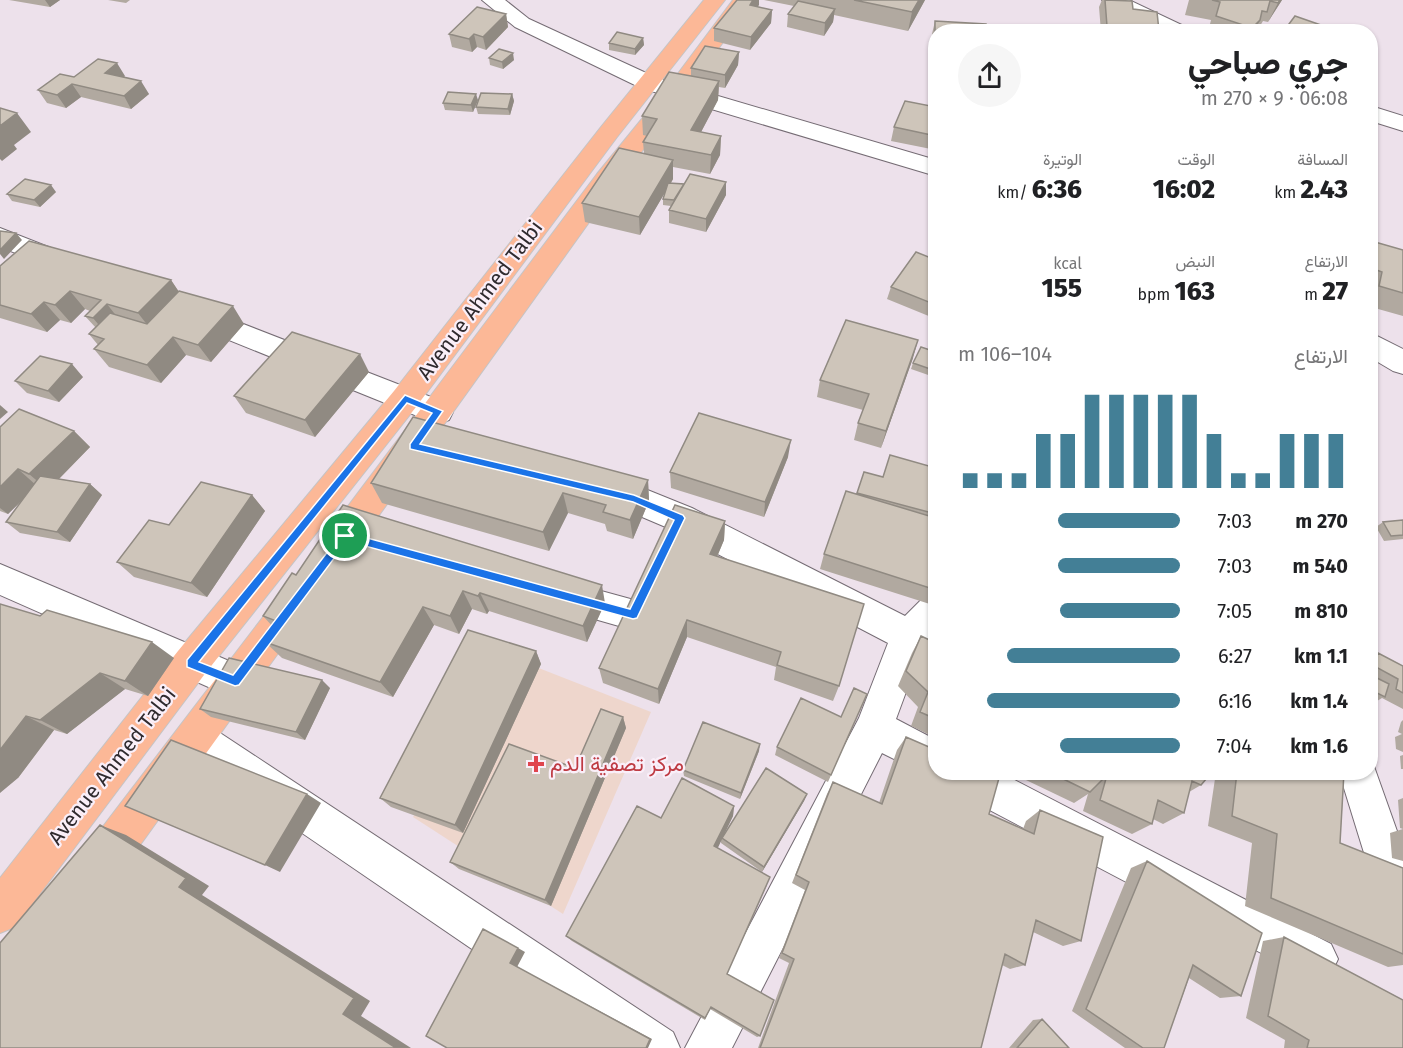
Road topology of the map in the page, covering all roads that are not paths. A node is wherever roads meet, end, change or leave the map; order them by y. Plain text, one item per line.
1 (492, 0) edge
2 (715, 0) edge
3 (743, 0) edge
4 (1112, 0) edge
5 (1164, 24) edge
6 (662, 87) junction
7 (1378, 115) edge
8 (1403, 124) edge
9 (928, 166) edge
10 (0, 237) edge
11 (88, 272) edge
12 (175, 307) edge
13 (1378, 348) edge
14 (1403, 363) edge
15 (405, 399) junction
16 (438, 411) junction
17 (579, 485) edge
18 (680, 518) junction
19 (345, 536) junction
20 (380, 545) edge
21 (664, 550) edge
22 (0, 579) edge
23 (649, 582) edge
24 (529, 586) edge
25 (928, 616) edge
26 (909, 636) junction
27 (191, 663) junction
28 (235, 681) junction
29 (874, 728) junction
30 (195, 738) junction
31 (928, 757) edge
32 (973, 780) edge
33 (1361, 780) edge
34 (79, 892) edge
35 (1403, 911) edge
36 (0, 912) edge
37 (1350, 977) edge
38 (657, 1048) edge
39 (708, 1048) edge

1 - 6 street
2 - 6 main road, Avenue Ahmed Talbi
3 - 6 main road
4 - 5 street
6 - 9 street
6 - 15 main road, Avenue Ahmed Talbi
6 - 16 main road
7 - 8 street
10 - 11 street
12 - 15 street
13 - 14 street
15 - 16 street
15 - 27 main road, Avenue Ahmed Talbi
16 - 19 main road
17 - 18 street
18 - 21 street
18 - 26 street
19 - 20 street
19 - 28 main road
22 - 27 street
23 - 24 street
25 - 26 street
26 - 29 street
27 - 28 street
27 - 36 main road, Avenue Ahmed Talbi
28 - 30 main road
29 - 31 street
29 - 39 street
30 - 34 main road
30 - 38 street
32 - 37 street
33 - 35 street

